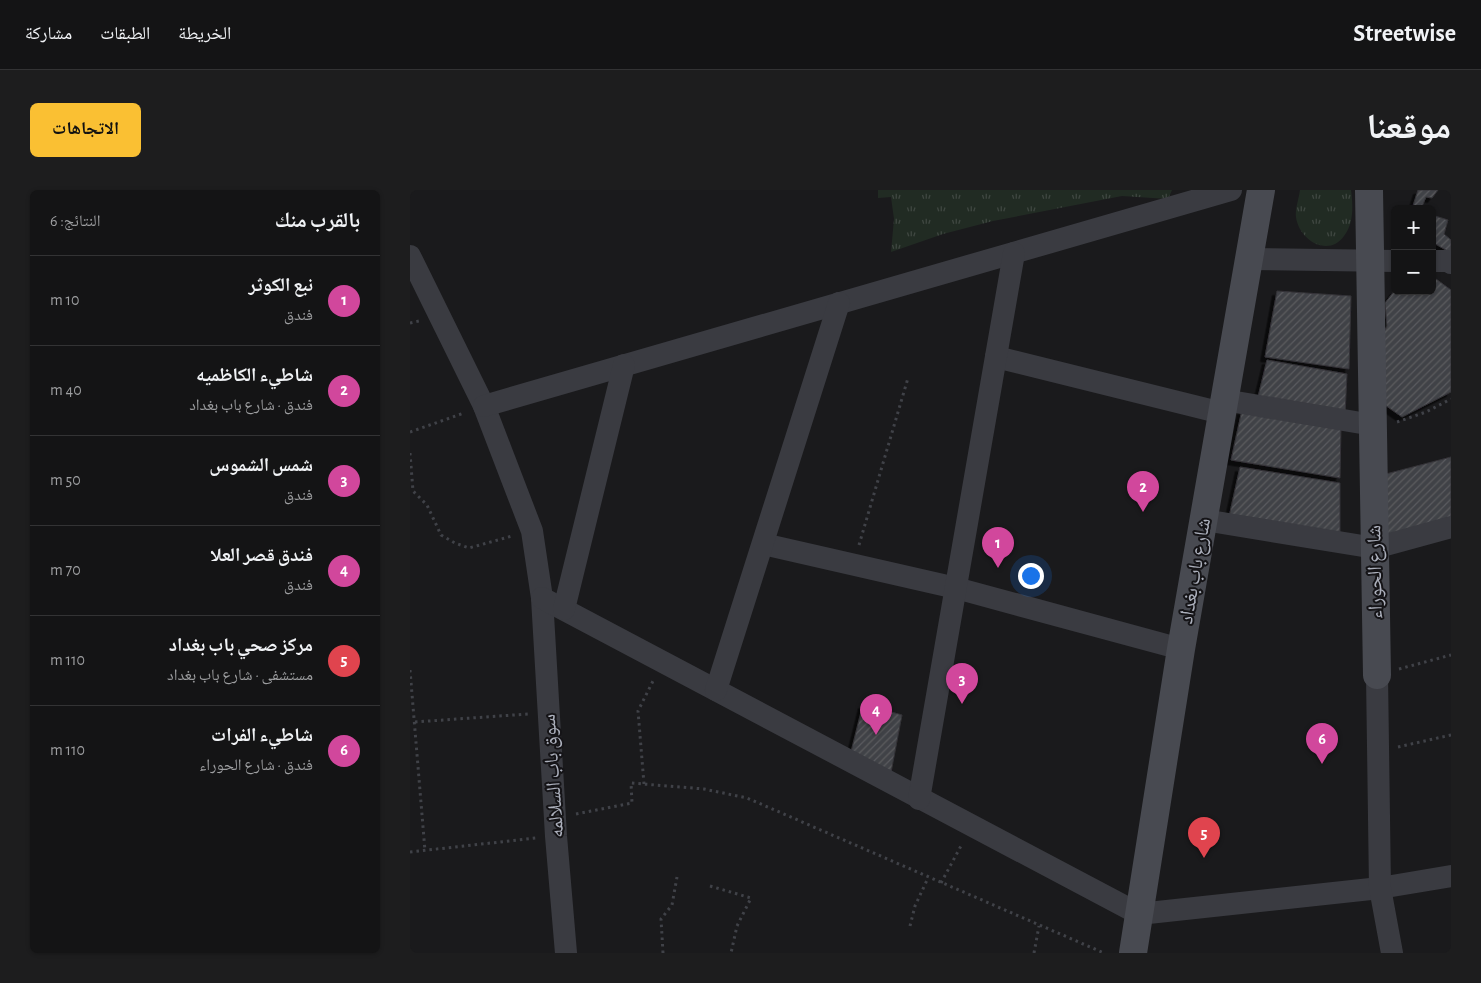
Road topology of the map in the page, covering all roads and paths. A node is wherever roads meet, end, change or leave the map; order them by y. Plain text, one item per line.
1 (1231, 190) edge
2 (1261, 190) edge
3 (1370, 193) edge
4 (1014, 253) junction
5 (410, 256) edge
6 (1249, 259) junction
7 (1382, 261) edge
8 (1436, 261) edge
9 (1451, 263) edge
10 (839, 303) junction
11 (996, 357) junction
12 (624, 365) junction
13 (908, 378) dead end
14 (1451, 399) edge
15 (484, 406) junction
16 (1223, 407) junction
17 (1373, 425) junction
18 (410, 432) edge
19 (410, 453) edge
20 (412, 491) edge
21 (1204, 520) junction
22 (1451, 527) edge
23 (532, 531) junction
24 (763, 544) junction
25 (1375, 548) junction
26 (853, 564) junction
27 (956, 588) junction
28 (542, 598) junction
29 (564, 609) junction
30 (1181, 649) junction
31 (1451, 656) edge
32 (662, 662) junction
33 (410, 670) edge
34 (1377, 675) junction
35 (716, 690) junction
36 (549, 712) junction
37 (414, 722) junction
38 (410, 731) edge
39 (415, 731) junction
40 (1451, 735) edge
41 (1378, 751) junction
42 (644, 784) junction
43 (920, 799) junction
44 (971, 826) junction
45 (556, 827) junction
46 (425, 851) junction
47 (410, 852) edge
48 (1451, 876) edge
49 (677, 877) dead end
50 (928, 878) junction
51 (941, 883) junction
52 (710, 886) dead end
53 (1380, 888) junction
54 (1139, 914) junction
55 (910, 926) dead end
56 (1039, 926) junction
57 (566, 953) edge
58 (662, 953) edge
59 (731, 953) edge
60 (1034, 953) edge
61 (1104, 953) edge
62 (1133, 953) edge
63 (1392, 953) edge

1 - 4 street
2 - 6 street, شارع باب بغداد
3 - 7 street, شارع الحوراء
4 - 10 street
4 - 11 street
5 - 15 street, سوق باب السلالمه
6 - 7 street
6 - 16 street, شارع باب بغداد
7 - 17 street, شارع الحوراء
8 - 9 street
10 - 12 street
10 - 24 street
11 - 16 street
11 - 27 street
12 - 15 street
12 - 29 street
13 - 26 path
14 - 17 path
15 - 18 path
15 - 23 street, سوق باب السلالمه
16 - 17 street
16 - 21 street, شارع باب بغداد
17 - 25 street, شارع الحوراء
19 - 20 path
20 - 23 path
21 - 25 street
21 - 30 street, شارع باب بغداد
22 - 25 street
23 - 28 street, سوق باب السلالمه
24 - 26 street
24 - 35 street
25 - 34 street, شارع الحوراء
26 - 27 street
27 - 30 street
27 - 43 street
28 - 29 street
28 - 36 street, سوق باب السلالمه
29 - 32 street
30 - 54 street, شارع باب بغداد
31 - 34 path
32 - 35 street
32 - 42 path
33 - 37 path
34 - 41 street, شارع الحوراء
35 - 43 street
36 - 37 path
36 - 45 street, سوق باب السلالمه
37 - 39 path
38 - 39 path
39 - 46 path
40 - 41 path
41 - 53 street, شارع الحوراء
42 - 45 path
42 - 50 path
43 - 44 street
44 - 51 path
44 - 54 street
45 - 46 path
45 - 57 street, سوق باب السلالمه
46 - 47 path
48 - 53 street
49 - 58 path
50 - 51 path
50 - 55 path
51 - 56 path
52 - 59 path
53 - 54 street
53 - 63 street, شارع الحوراء
54 - 62 street, شارع باب بغداد
56 - 60 path
56 - 61 path

